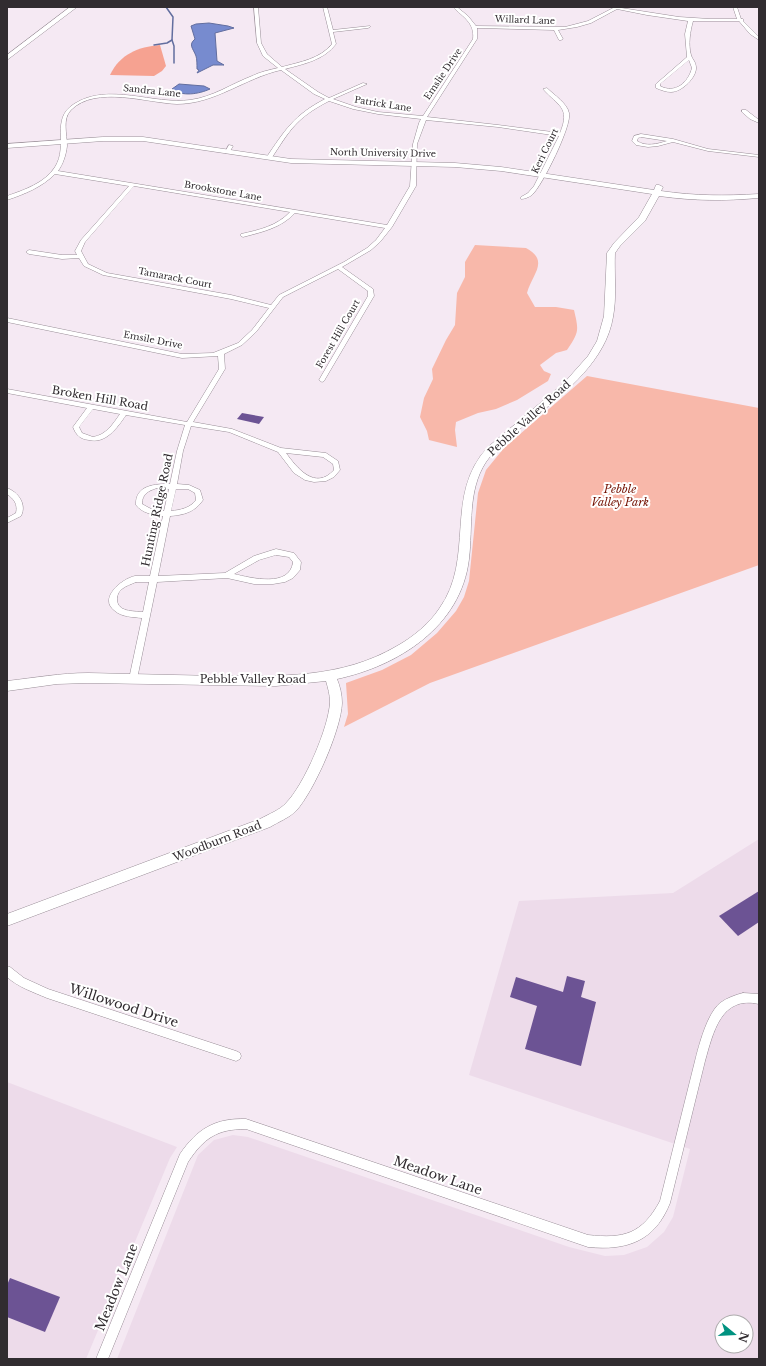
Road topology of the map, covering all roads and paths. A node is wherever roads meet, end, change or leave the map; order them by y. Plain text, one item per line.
1 (74, 7) edge
2 (256, 7) edge
3 (326, 7) edge
4 (455, 7) edge
5 (617, 7) edge
6 (735, 7) edge
7 (691, 20) junction
8 (742, 20) junction
9 (368, 26) dead end
10 (474, 27) junction
11 (555, 30) junction
12 (330, 31) junction
13 (561, 39) dead end
14 (759, 39) edge
15 (689, 57) junction
16 (7, 58) edge
17 (280, 68) junction
18 (365, 84) dead end
19 (545, 89) dead end
20 (330, 100) junction
21 (744, 111) dead end
22 (424, 118) junction
23 (759, 122) edge
24 (562, 135) junction
25 (7, 140) edge
26 (63, 140) junction
27 (673, 140) junction
28 (7, 146) edge
29 (271, 155) junction
30 (759, 156) edge
31 (414, 161) junction
32 (54, 172) junction
33 (543, 173) junction
34 (133, 184) junction
35 (658, 190) junction
36 (759, 190) edge
37 (759, 196) edge
38 (7, 198) edge
39 (523, 198) dead end
40 (294, 211) junction
41 (389, 227) junction
42 (243, 236) dead end
43 (378, 241) joint
44 (29, 252) dead end
45 (81, 256) junction
46 (338, 267) junction
47 (272, 307) junction
48 (7, 320) edge
49 (221, 353) junction
50 (322, 380) dead end
51 (7, 391) edge
52 (91, 407) junction
53 (124, 413) junction
54 (189, 423) junction
55 (280, 450) junction
56 (172, 486) junction
57 (7, 490) edge
58 (167, 513) junction
59 (7, 521) edge
60 (227, 575) junction
61 (153, 579) junction
62 (146, 615) junction
63 (330, 676) junction
64 (133, 678) junction
65 (7, 686) edge
66 (7, 920) edge
67 (7, 970) edge
68 (754, 998) edge
69 (236, 1056) dead end
70 (102, 1359) edge

1 - 16 street
2 - 17 street, Patrick Lane
3 - 12 street, Sandra Lane
4 - 10 street
5 - 7 street
5 - 11 street, Willard Lane
6 - 8 street
7 - 8 street
7 - 15 street
8 - 14 street
9 - 12 street
10 - 11 street, Willard Lane
10 - 22 street, Emslie Drive
11 - 13 street
12 - 17 street, Sandra Lane
15 - 15 street
17 - 20 street, Patrick Lane
17 - 26 street, Sandra Lane
18 - 20 street
19 - 24 street, Keri Court
20 - 22 street, Patrick Lane
20 - 29 street
21 - 23 street
22 - 24 street, Patrick Lane
22 - 31 street, Emslie Drive
24 - 33 street, Keri Court
25 - 26 street, North University Drive
26 - 28 street, North University Drive
26 - 29 street, North University Drive
26 - 32 street
27 - 27 street
27 - 30 street
29 - 31 street, North University Drive
31 - 33 street, North University Drive
31 - 41 street, Emslie Drive
32 - 34 street, Brookstone Lane
32 - 38 street
33 - 35 street, North University Drive
33 - 39 street, Keri Court
34 - 40 street, Brookstone Lane
34 - 45 street
35 - 36 street, North University Drive
35 - 37 street, North University Drive
35 - 63 street, Pebble Valley Road
40 - 41 street, Brookstone Lane
40 - 42 street
41 - 43 street, Emslie Drive
43 - 46 street, Emsile Drive
44 - 45 street
45 - 47 street, Tamarack Court
46 - 47 street, Emsile Drive
46 - 50 street, Forest Hill Court
47 - 49 street, Emsile Drive
48 - 49 street, Emsile Drive
49 - 54 street, Hunting Ridge Road
51 - 52 street, Broken Hill Road
52 - 53 street, Broken Hill Road
52 - 53 street
53 - 54 street, Broken Hill Road
54 - 55 street, Broken Hill Road
54 - 56 street, Hunting Ridge Road
55 - 55 street, Broken Hill Road
56 - 58 street, Hunting Ridge Road
56 - 58 street
56 - 58 street
57 - 59 street
58 - 61 street, Hunting Ridge Road
60 - 60 street
60 - 61 street
61 - 62 street, Hunting Ridge Road
61 - 62 street
62 - 64 street, Hunting Ridge Road
63 - 64 street, Pebble Valley Road
63 - 66 street, Woodburn Road
64 - 65 street, Pebble Valley Road
67 - 69 street, Willowood Drive
68 - 70 street, Meadow Lane

